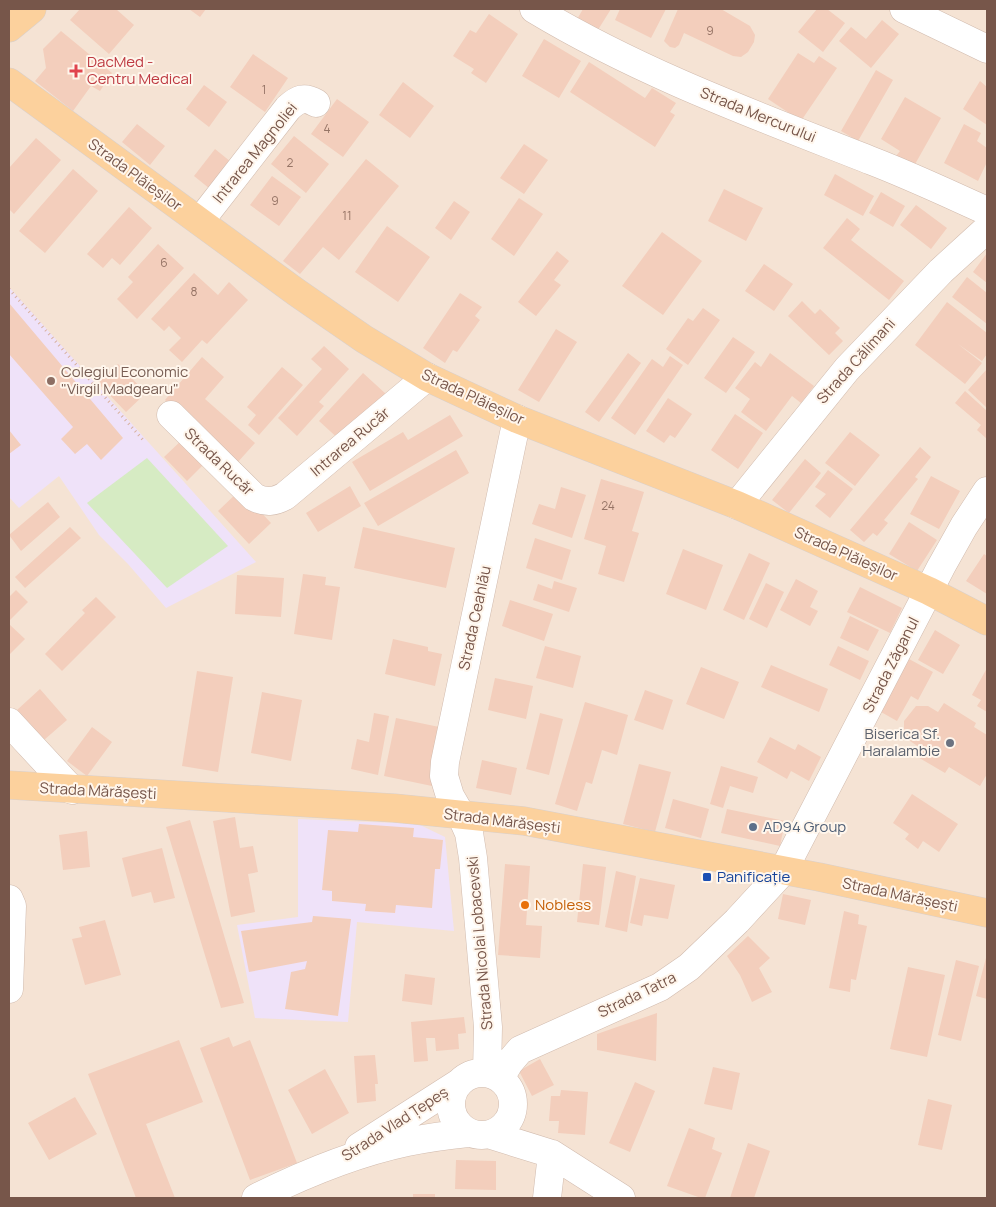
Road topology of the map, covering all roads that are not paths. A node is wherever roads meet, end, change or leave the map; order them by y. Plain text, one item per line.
1 (32, 9) edge
2 (534, 9) edge
3 (904, 9) edge
4 (9, 28) edge
5 (987, 49) edge
6 (9, 82) edge
7 (316, 103) dead end
8 (987, 211) edge
9 (200, 221) junction
10 (987, 229) edge
11 (427, 377) junction
12 (171, 415) dead end
13 (517, 418) junction
14 (987, 491) edge
15 (270, 502) joint
16 (737, 505) junction
17 (928, 591) junction
18 (987, 621) edge
19 (9, 722) edge
20 (9, 785) edge
21 (72, 790) junction
22 (461, 815) junction
23 (784, 871) junction
24 (9, 899) edge
25 (987, 913) edge
26 (9, 989) edge
27 (493, 1075) junction
28 (459, 1083) junction
29 (514, 1102) junction
30 (480, 1134) junction
31 (552, 1154) junction
32 (331, 1165) junction
33 (256, 1198) edge
34 (547, 1198) edge
35 (621, 1198) edge

1 - 4 main road
2 - 8 street, Strada Mercurului
3 - 5 street
6 - 9 main road, Strada Plăieșilor
7 - 9 street, Intrarea Magnoliei
9 - 11 main road, Strada Plăieșilor
10 - 16 street, Strada Călimani
11 - 13 main road, Strada Plăieșilor
11 - 15 street, Intrarea Rucăr
12 - 15 street, Strada Rucăr
13 - 16 main road, Strada Plăieșilor
13 - 22 street, Strada Ceahlău
14 - 17 street, Strada Zăganul
16 - 17 main road, Strada Plăieșilor
17 - 18 main road, Strada Plăieșilor
17 - 23 street, Strada Zăganul
19 - 21 street
20 - 21 main road, Strada Mărășești
21 - 22 main road, Strada Mărășești
22 - 23 main road, Strada Mărășești
22 - 27 street, Strada Nicolai Lobacevski
23 - 25 main road, Strada Mărășești
23 - 27 street, Strada Tatra
24 - 26 street
27 - 28 street
27 - 29 street
28 - 30 street
28 - 32 street, Strada Vlad Țepeș
29 - 30 street
29 - 31 street
30 - 31 street
30 - 32 street, Strada Vlad Țepeș
31 - 34 street
31 - 35 street
32 - 33 street, Strada Vlad Țepeș

